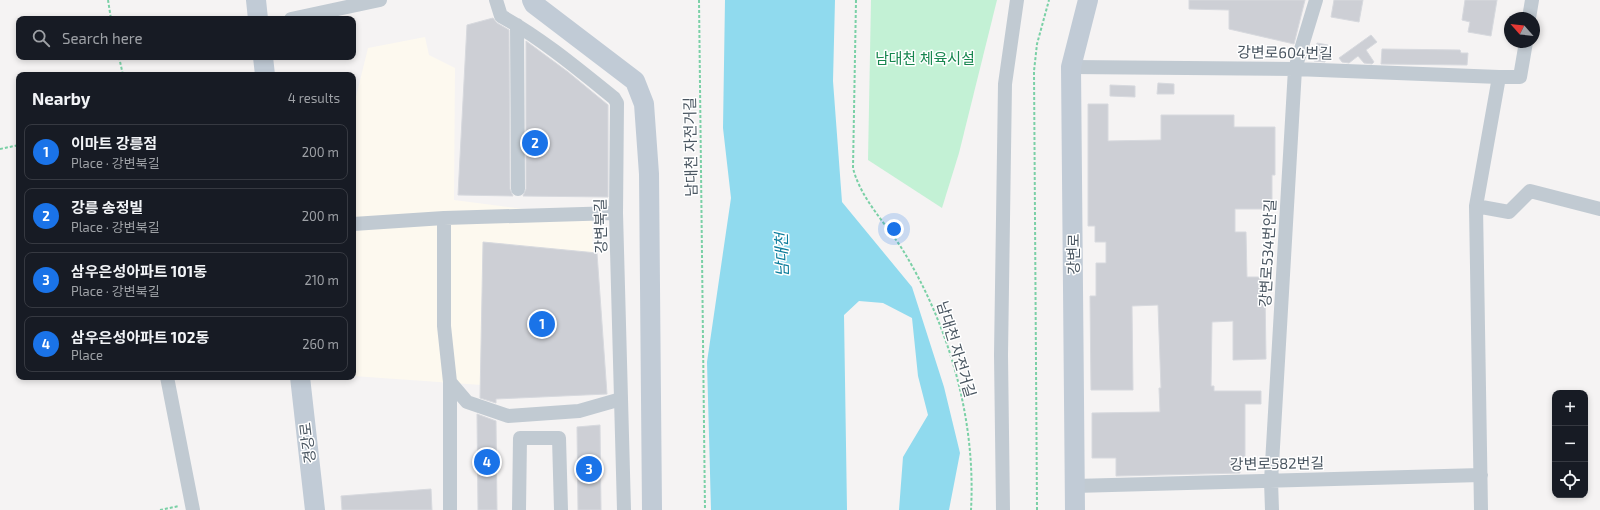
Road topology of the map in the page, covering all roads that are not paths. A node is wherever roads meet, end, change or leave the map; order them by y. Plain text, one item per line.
1 (256, 0) edge
2 (380, 0) edge
3 (496, 0) edge
4 (532, 0) edge
5 (1017, 0) edge
6 (1088, 0) edge
7 (1316, 0) edge
8 (1532, 0) edge
9 (1530, 12) edge
10 (258, 16) edge
11 (305, 16) edge
12 (517, 24) junction
13 (1525, 48) edge
14 (263, 60) edge
15 (1071, 67) junction
16 (1295, 69) junction
17 (265, 72) edge
18 (1499, 77) junction
19 (518, 189) dead end
20 (1476, 206) junction
21 (1600, 209) edge
22 (616, 213) junction
23 (444, 218) junction
24 (356, 224) edge
25 (168, 380) edge
26 (300, 380) edge
27 (450, 382) junction
28 (621, 399) junction
29 (1481, 476) junction
30 (1271, 481) junction
31 (1074, 486) junction
32 (192, 507) edge
33 (315, 510) edge
34 (450, 510) edge
35 (519, 510) edge
36 (561, 510) edge
37 (624, 510) edge
38 (652, 510) edge
39 (1002, 510) edge
40 (1075, 510) edge
41 (1272, 510) edge
42 (1481, 510) edge

1 - 10 street
2 - 11 street
3 - 12 street, 강변북길
4 - 38 street
5 - 39 street
6 - 15 street, 강변로
7 - 16 street, 강변로534번안길
8 - 9 street
12 - 19 street
12 - 22 street, 강변북길
13 - 18 street, 강변로604번길
14 - 17 street
15 - 16 street, 강변로604번길
15 - 31 street, 강변로
16 - 18 street, 강변로604번길
16 - 30 street, 강변로534번안길
18 - 20 street
20 - 21 street
20 - 29 street
22 - 23 street
22 - 28 street, 강변북길
23 - 24 street
23 - 27 street
25 - 32 street
26 - 33 street, 경강로
27 - 28 street
27 - 34 street
28 - 37 street, 강변북길
29 - 30 street, 강변로582번길
29 - 42 street
30 - 31 street, 강변로582번길
30 - 41 street, 강변로534번안길
31 - 40 street, 강변로
35 - 36 street

